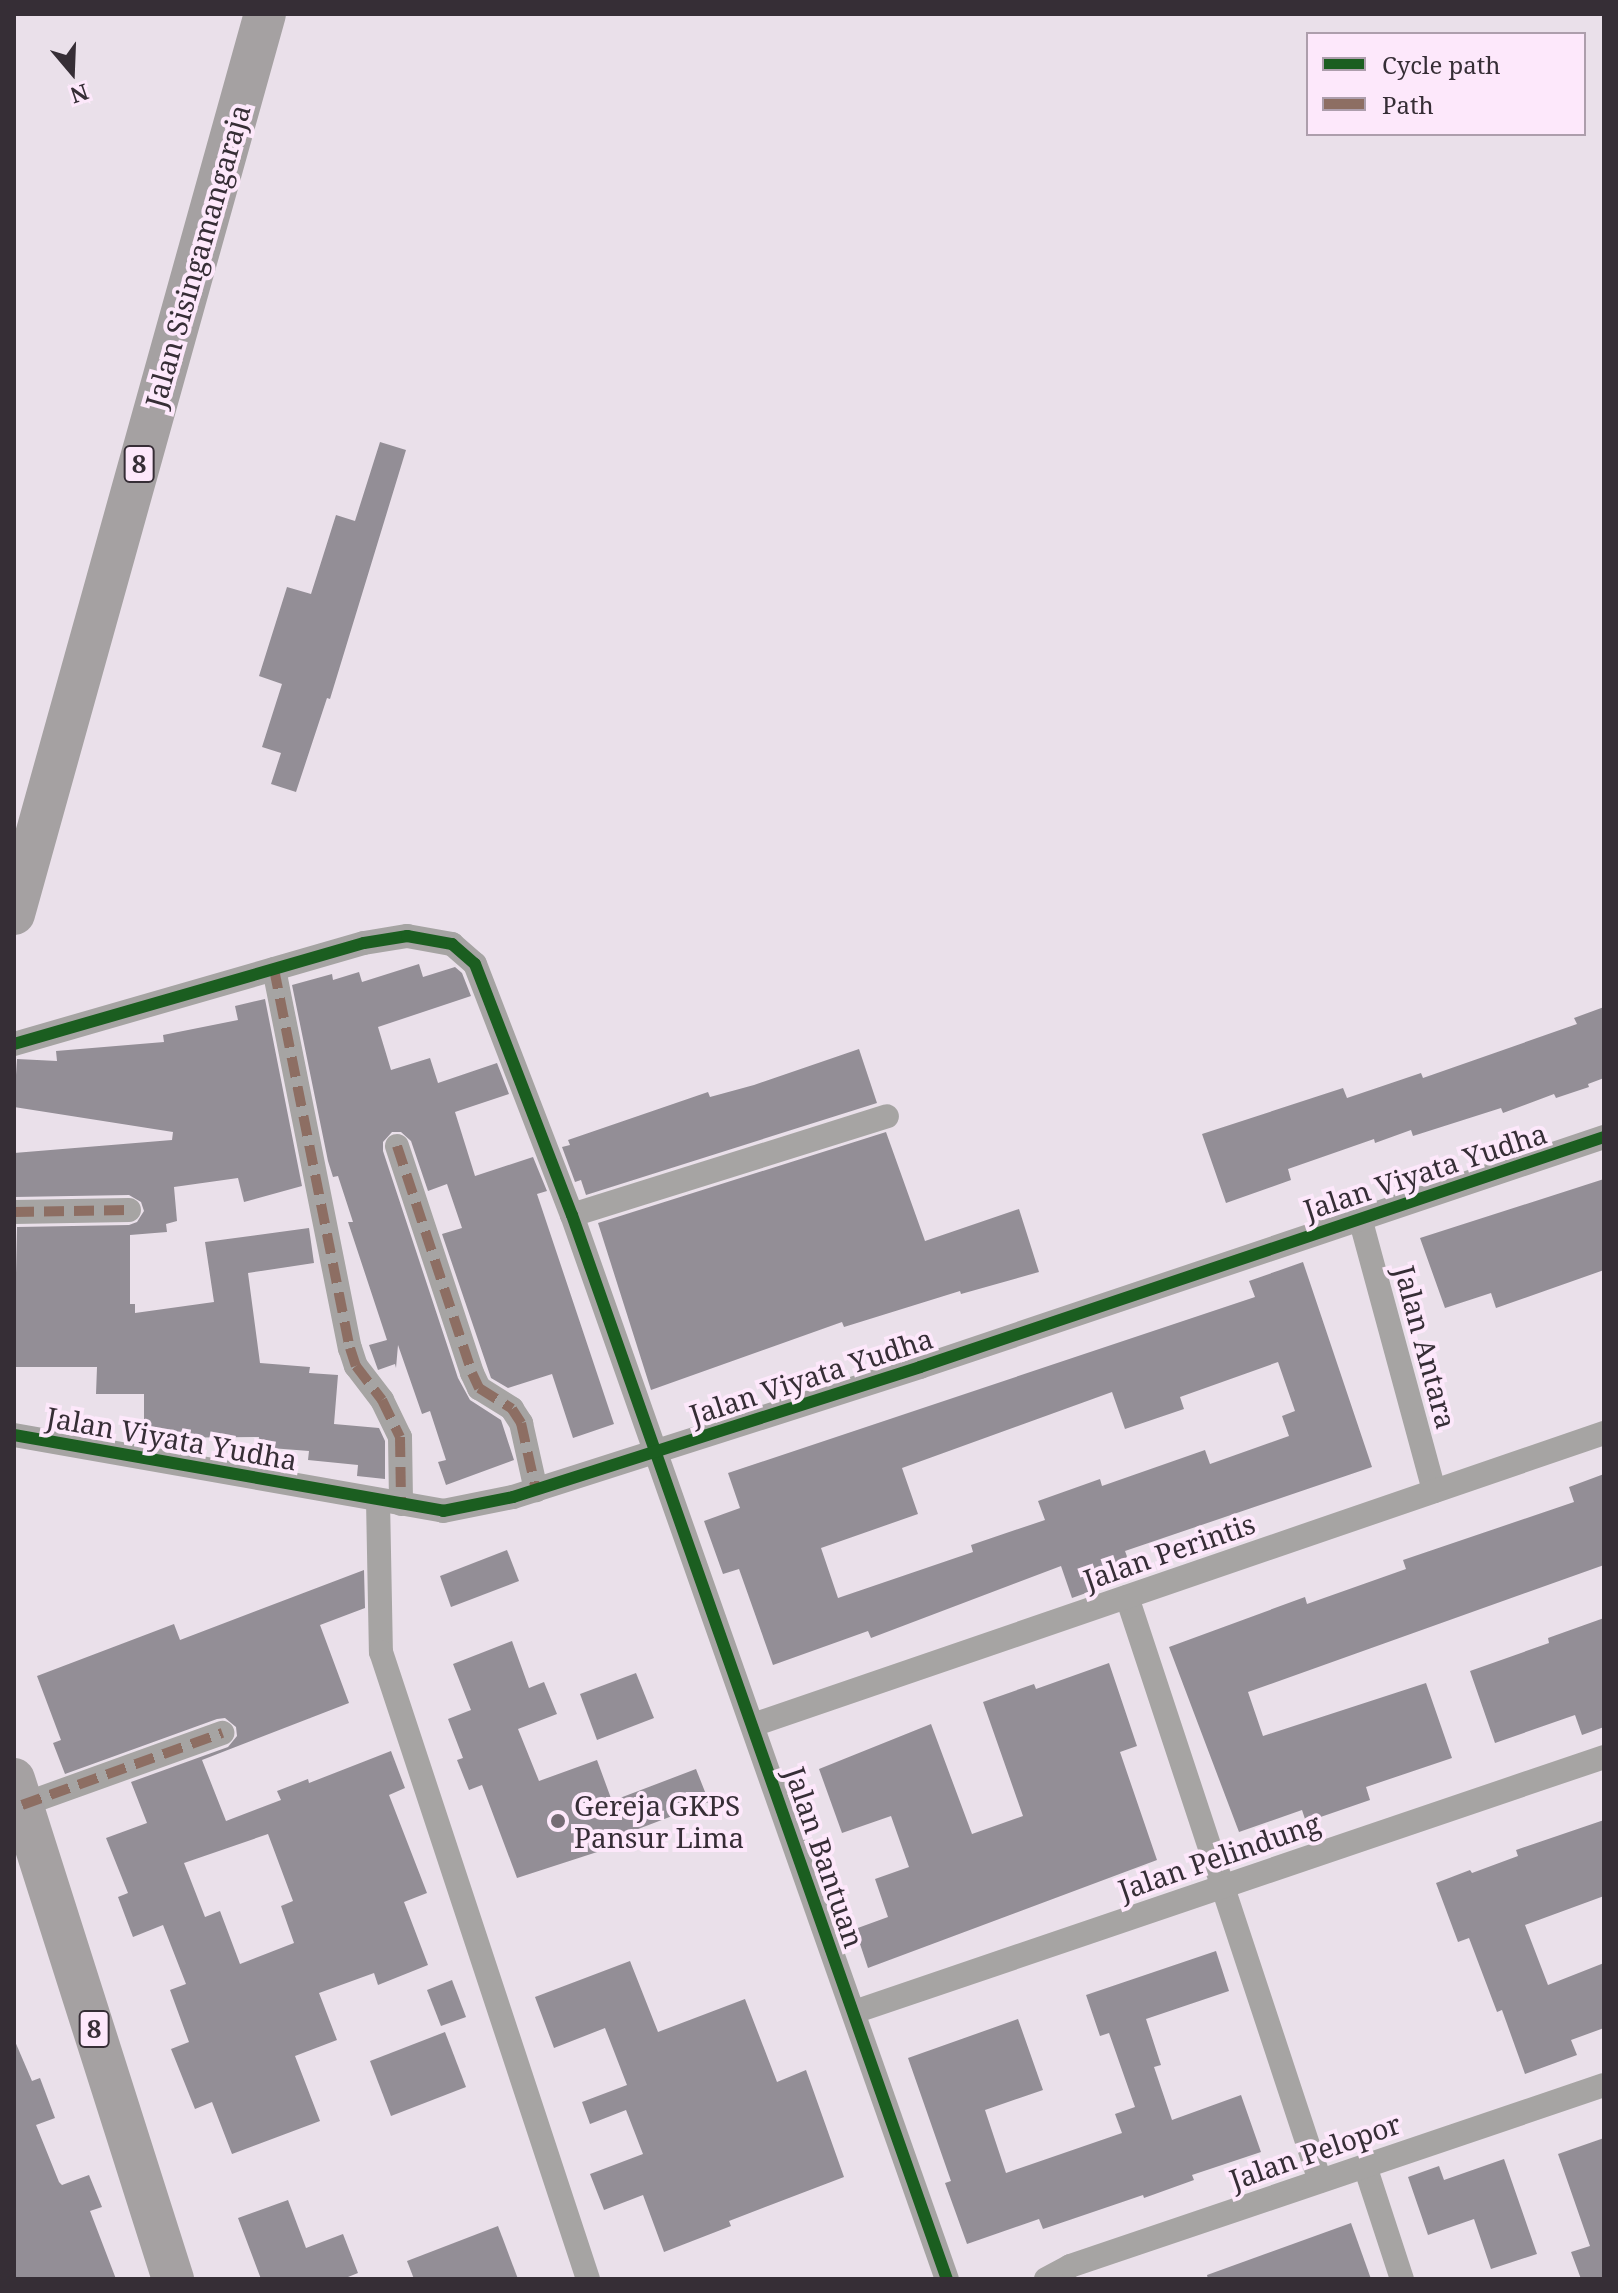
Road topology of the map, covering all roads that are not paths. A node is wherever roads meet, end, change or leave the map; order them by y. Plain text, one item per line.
1 (265, 14) edge
2 (14, 914) edge
3 (274, 969) junction
4 (14, 1044) edge
5 (887, 1116) dead end
6 (1604, 1137) edge
7 (397, 1146) dead end
8 (129, 1210) dead end
9 (14, 1212) edge
10 (572, 1215) junction
11 (1360, 1218) junction
12 (1604, 1433) edge
13 (14, 1435) edge
14 (656, 1452) junction
15 (536, 1490) junction
16 (1434, 1491) junction
17 (390, 1502) junction
18 (1127, 1597) junction
19 (753, 1725) junction
20 (222, 1733) dead end
21 (1604, 1757) edge
22 (17, 1791) edge
23 (1223, 1887) junction
24 (854, 2012) junction
25 (1604, 2085) edge
26 (1365, 2166) junction
27 (1320, 2181) junction
28 (173, 2279) edge
29 (588, 2279) edge
30 (947, 2279) edge
31 (1046, 2279) edge
32 (1402, 2279) edge

1 - 2 highway, Jalan Sisingamangaraja / 8
3 - 4 street, Jalan Bantuan
3 - 10 street, Jalan Bantuan
3 - 17 street
5 - 10 street
6 - 11 street, Jalan Viyata Yudha
7 - 15 street
8 - 9 street
10 - 14 street, Jalan Bantuan
11 - 14 street, Jalan Viyata Yudha
11 - 16 street, Jalan Antara
12 - 16 street, Jalan Perintis
13 - 17 street, Jalan Viyata Yudha
14 - 15 street, Jalan Viyata Yudha
14 - 19 street, Jalan Bantuan
15 - 17 street, Jalan Viyata Yudha
16 - 18 street, Jalan Perintis
17 - 29 street
18 - 19 street, Jalan Perintis
18 - 23 street
19 - 24 street, Jalan Bantuan
20 - 22 street
21 - 23 street, Jalan Pelindung
22 - 28 highway, 8
23 - 24 street, Jalan Pelindung
23 - 27 street
24 - 30 street, Jalan Bantuan
25 - 26 street, Jalan Pelopor
26 - 27 street, Jalan Pelopor
26 - 32 street
27 - 31 street, Jalan Pelopor

